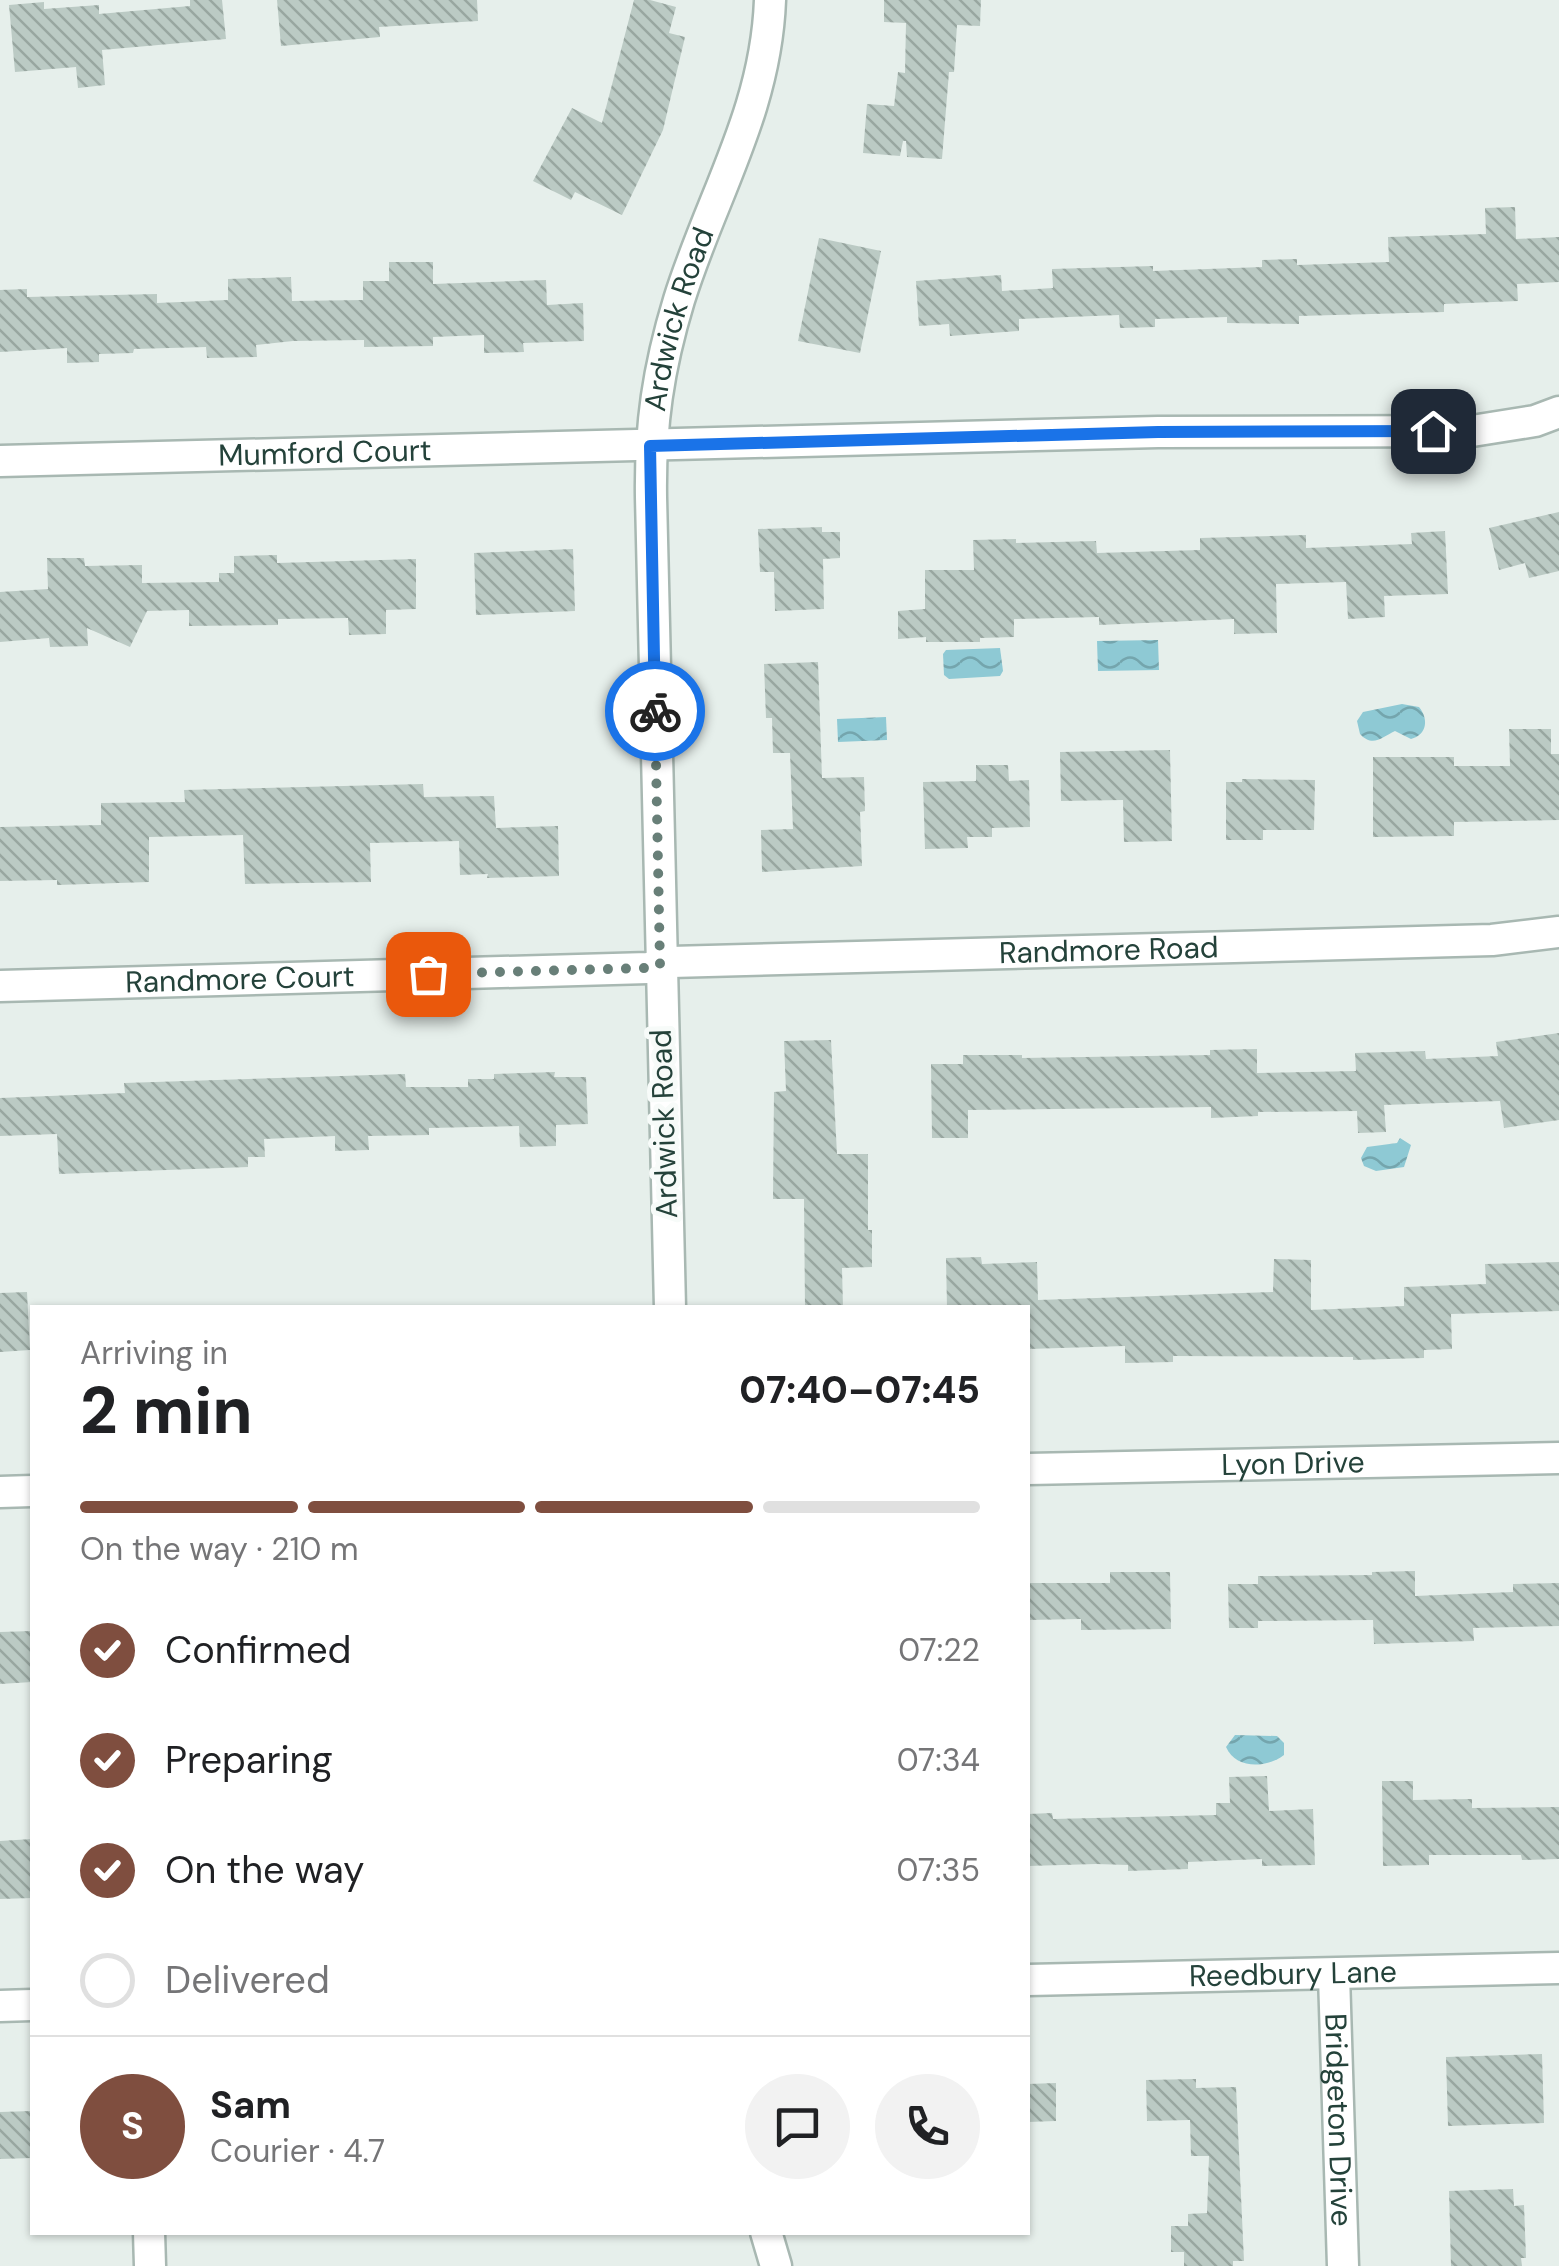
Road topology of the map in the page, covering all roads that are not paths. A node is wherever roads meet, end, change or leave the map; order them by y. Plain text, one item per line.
1 (770, 0) edge
2 (1559, 412) edge
3 (650, 446) junction
4 (0, 461) edge
5 (1559, 932) edge
6 (660, 965) junction
7 (0, 986) edge
8 (670, 1305) edge
9 (1559, 1458) edge
10 (1030, 1469) edge
11 (30, 1491) edge
12 (0, 1492) edge
13 (1559, 1968) edge
14 (1334, 1974) junction
15 (1030, 1980) edge
16 (30, 2005) edge
17 (0, 2006) edge
18 (148, 2235) edge
19 (767, 2235) edge
20 (150, 2266) edge
21 (776, 2266) edge
22 (1343, 2266) edge

1 - 3 street, Ardwick Road
2 - 3 street, Mumford Court
3 - 4 street, Mumford Court
3 - 6 street, Ardwick Road
5 - 6 street, Randmore Road
6 - 7 street, Randmore Court
6 - 8 street, Ardwick Road
9 - 10 street, Lyon Drive
11 - 12 street
13 - 14 street, Reedbury Lane
14 - 15 street, Reedbury Lane
14 - 22 street, Bridgeton Drive
16 - 17 street
18 - 20 street
19 - 21 street

